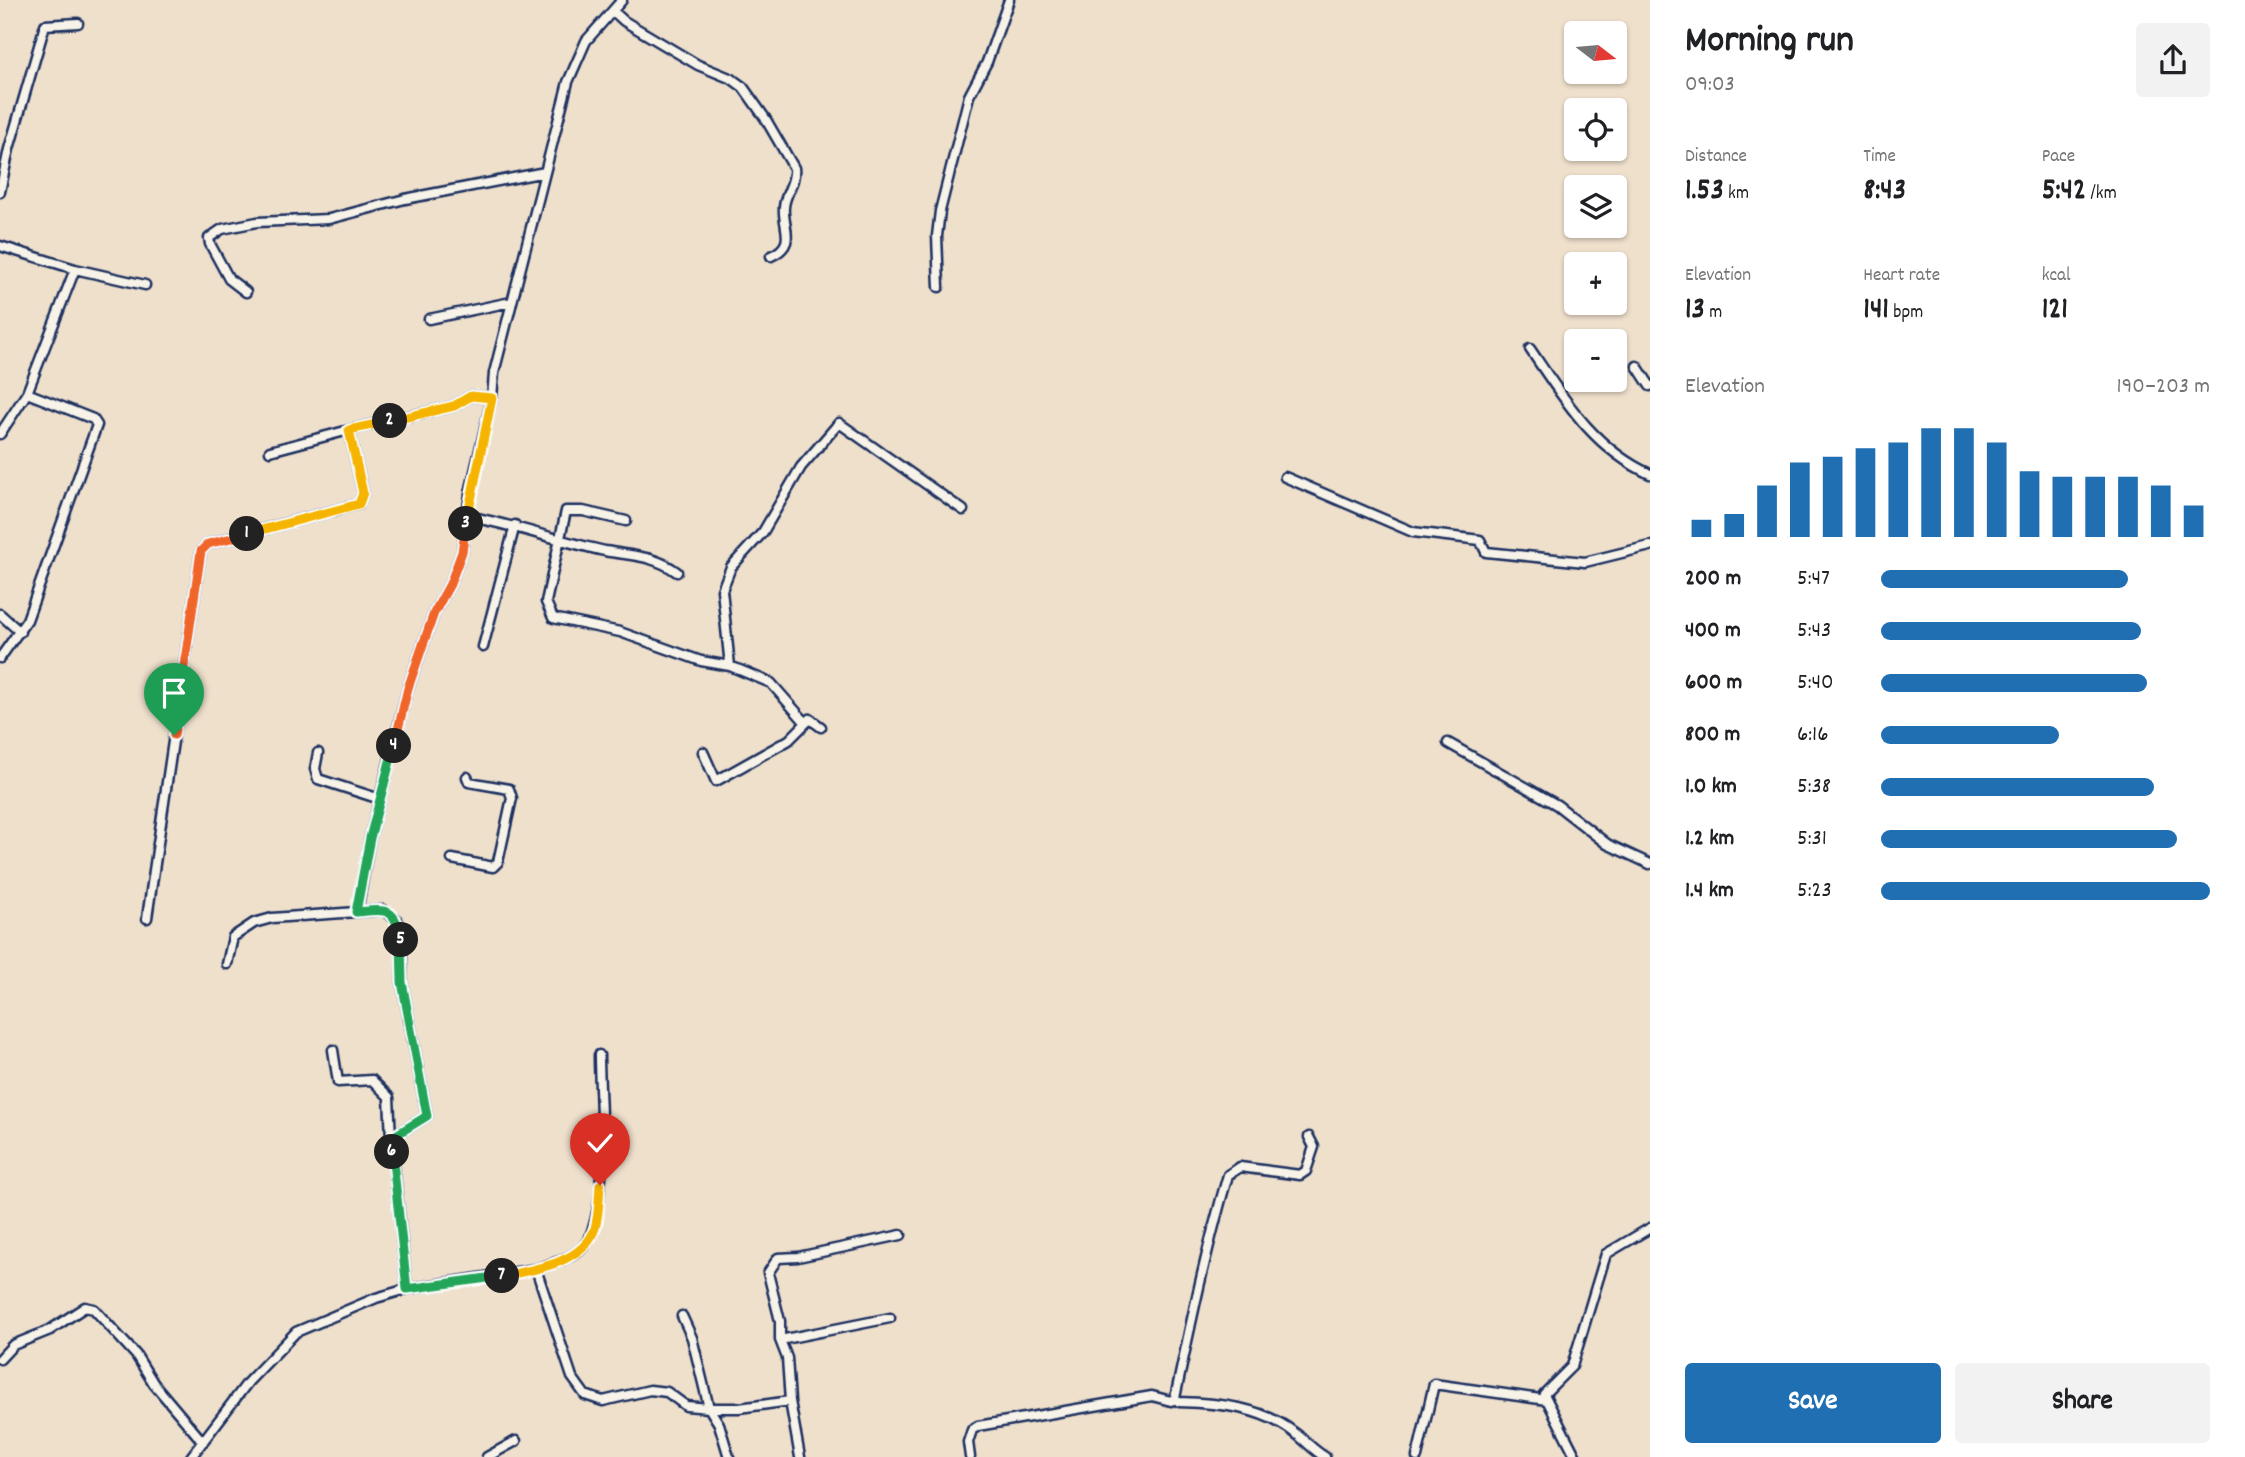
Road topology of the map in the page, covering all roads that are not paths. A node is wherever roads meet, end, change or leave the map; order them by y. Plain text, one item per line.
1 (622, 0) edge
2 (1009, 0) edge
3 (613, 11) junction
4 (78, 23) dead end
5 (545, 172) junction
6 (0, 192) edge
7 (0, 246) edge
8 (771, 256) dead end
9 (75, 269) junction
10 (145, 285) dead end
11 (939, 287) dead end
12 (246, 292) dead end
13 (512, 302) junction
14 (429, 319) dead end
15 (1530, 349) dead end
16 (1637, 366) dead end
17 (1650, 386) edge
18 (27, 393) junction
19 (492, 398) junction
20 (349, 430) junction
21 (0, 434) edge
22 (270, 451) dead end
23 (1650, 474) edge
24 (1285, 477) dead end
25 (963, 510) dead end
26 (467, 516) junction
27 (626, 521) dead end
28 (514, 525) junction
29 (558, 537) junction
30 (1650, 546) edge
31 (677, 572) dead end
32 (0, 614) edge
33 (20, 632) junction
34 (483, 647) dead end
35 (0, 658) edge
36 (730, 666) junction
37 (806, 723) junction
38 (821, 727) dead end
39 (1448, 743) dead end
40 (704, 752) dead end
41 (318, 753) dead end
42 (467, 776) dead end
43 (380, 799) junction
44 (452, 859) dead end
45 (1650, 864) edge
46 (356, 912) junction
47 (147, 918) dead end
48 (227, 964) dead end
49 (334, 1050) dead end
50 (599, 1055) dead end
51 (1309, 1137) dead end
52 (391, 1138) junction
53 (1650, 1228) edge
54 (901, 1235) dead end
55 (536, 1269) junction
56 (407, 1289) junction
57 (682, 1316) dead end
58 (890, 1318) dead end
59 (780, 1340) junction
60 (0, 1359) edge
61 (1175, 1398) junction
62 (1547, 1400) junction
63 (790, 1401) junction
64 (709, 1408) junction
65 (516, 1441) dead end
66 (203, 1442) junction
67 (191, 1457) edge
68 (487, 1457) edge
69 (729, 1457) edge
70 (800, 1457) edge
71 (970, 1457) edge
72 (1325, 1457) edge
73 (1417, 1457) edge
74 (1576, 1457) edge

1 - 3 street
2 - 11 street
3 - 5 street
3 - 8 street
4 - 6 street
5 - 12 street
5 - 13 street
7 - 9 street
9 - 10 street
9 - 18 street
13 - 14 street
13 - 19 street
15 - 23 street
16 - 17 street
18 - 21 street
18 - 33 street
19 - 20 street
19 - 26 street
20 - 22 street
20 - 47 street
24 - 30 street
25 - 36 street
26 - 28 street
26 - 43 street
27 - 29 street
28 - 29 street
28 - 34 street
29 - 31 street
29 - 36 street
32 - 33 street
33 - 35 street
36 - 37 street
37 - 38 street
37 - 40 street
39 - 45 street
41 - 43 street
42 - 44 street
43 - 46 street
46 - 48 street
46 - 52 street
49 - 52 street
50 - 55 street
51 - 61 street
52 - 56 street
53 - 62 street
54 - 59 street
55 - 56 street
55 - 64 street
56 - 66 street
57 - 64 street
58 - 59 street
59 - 63 street
60 - 66 street
61 - 71 street
61 - 72 street
62 - 73 street
62 - 74 street
63 - 64 street
63 - 70 street
64 - 69 street
65 - 68 street
66 - 67 street

